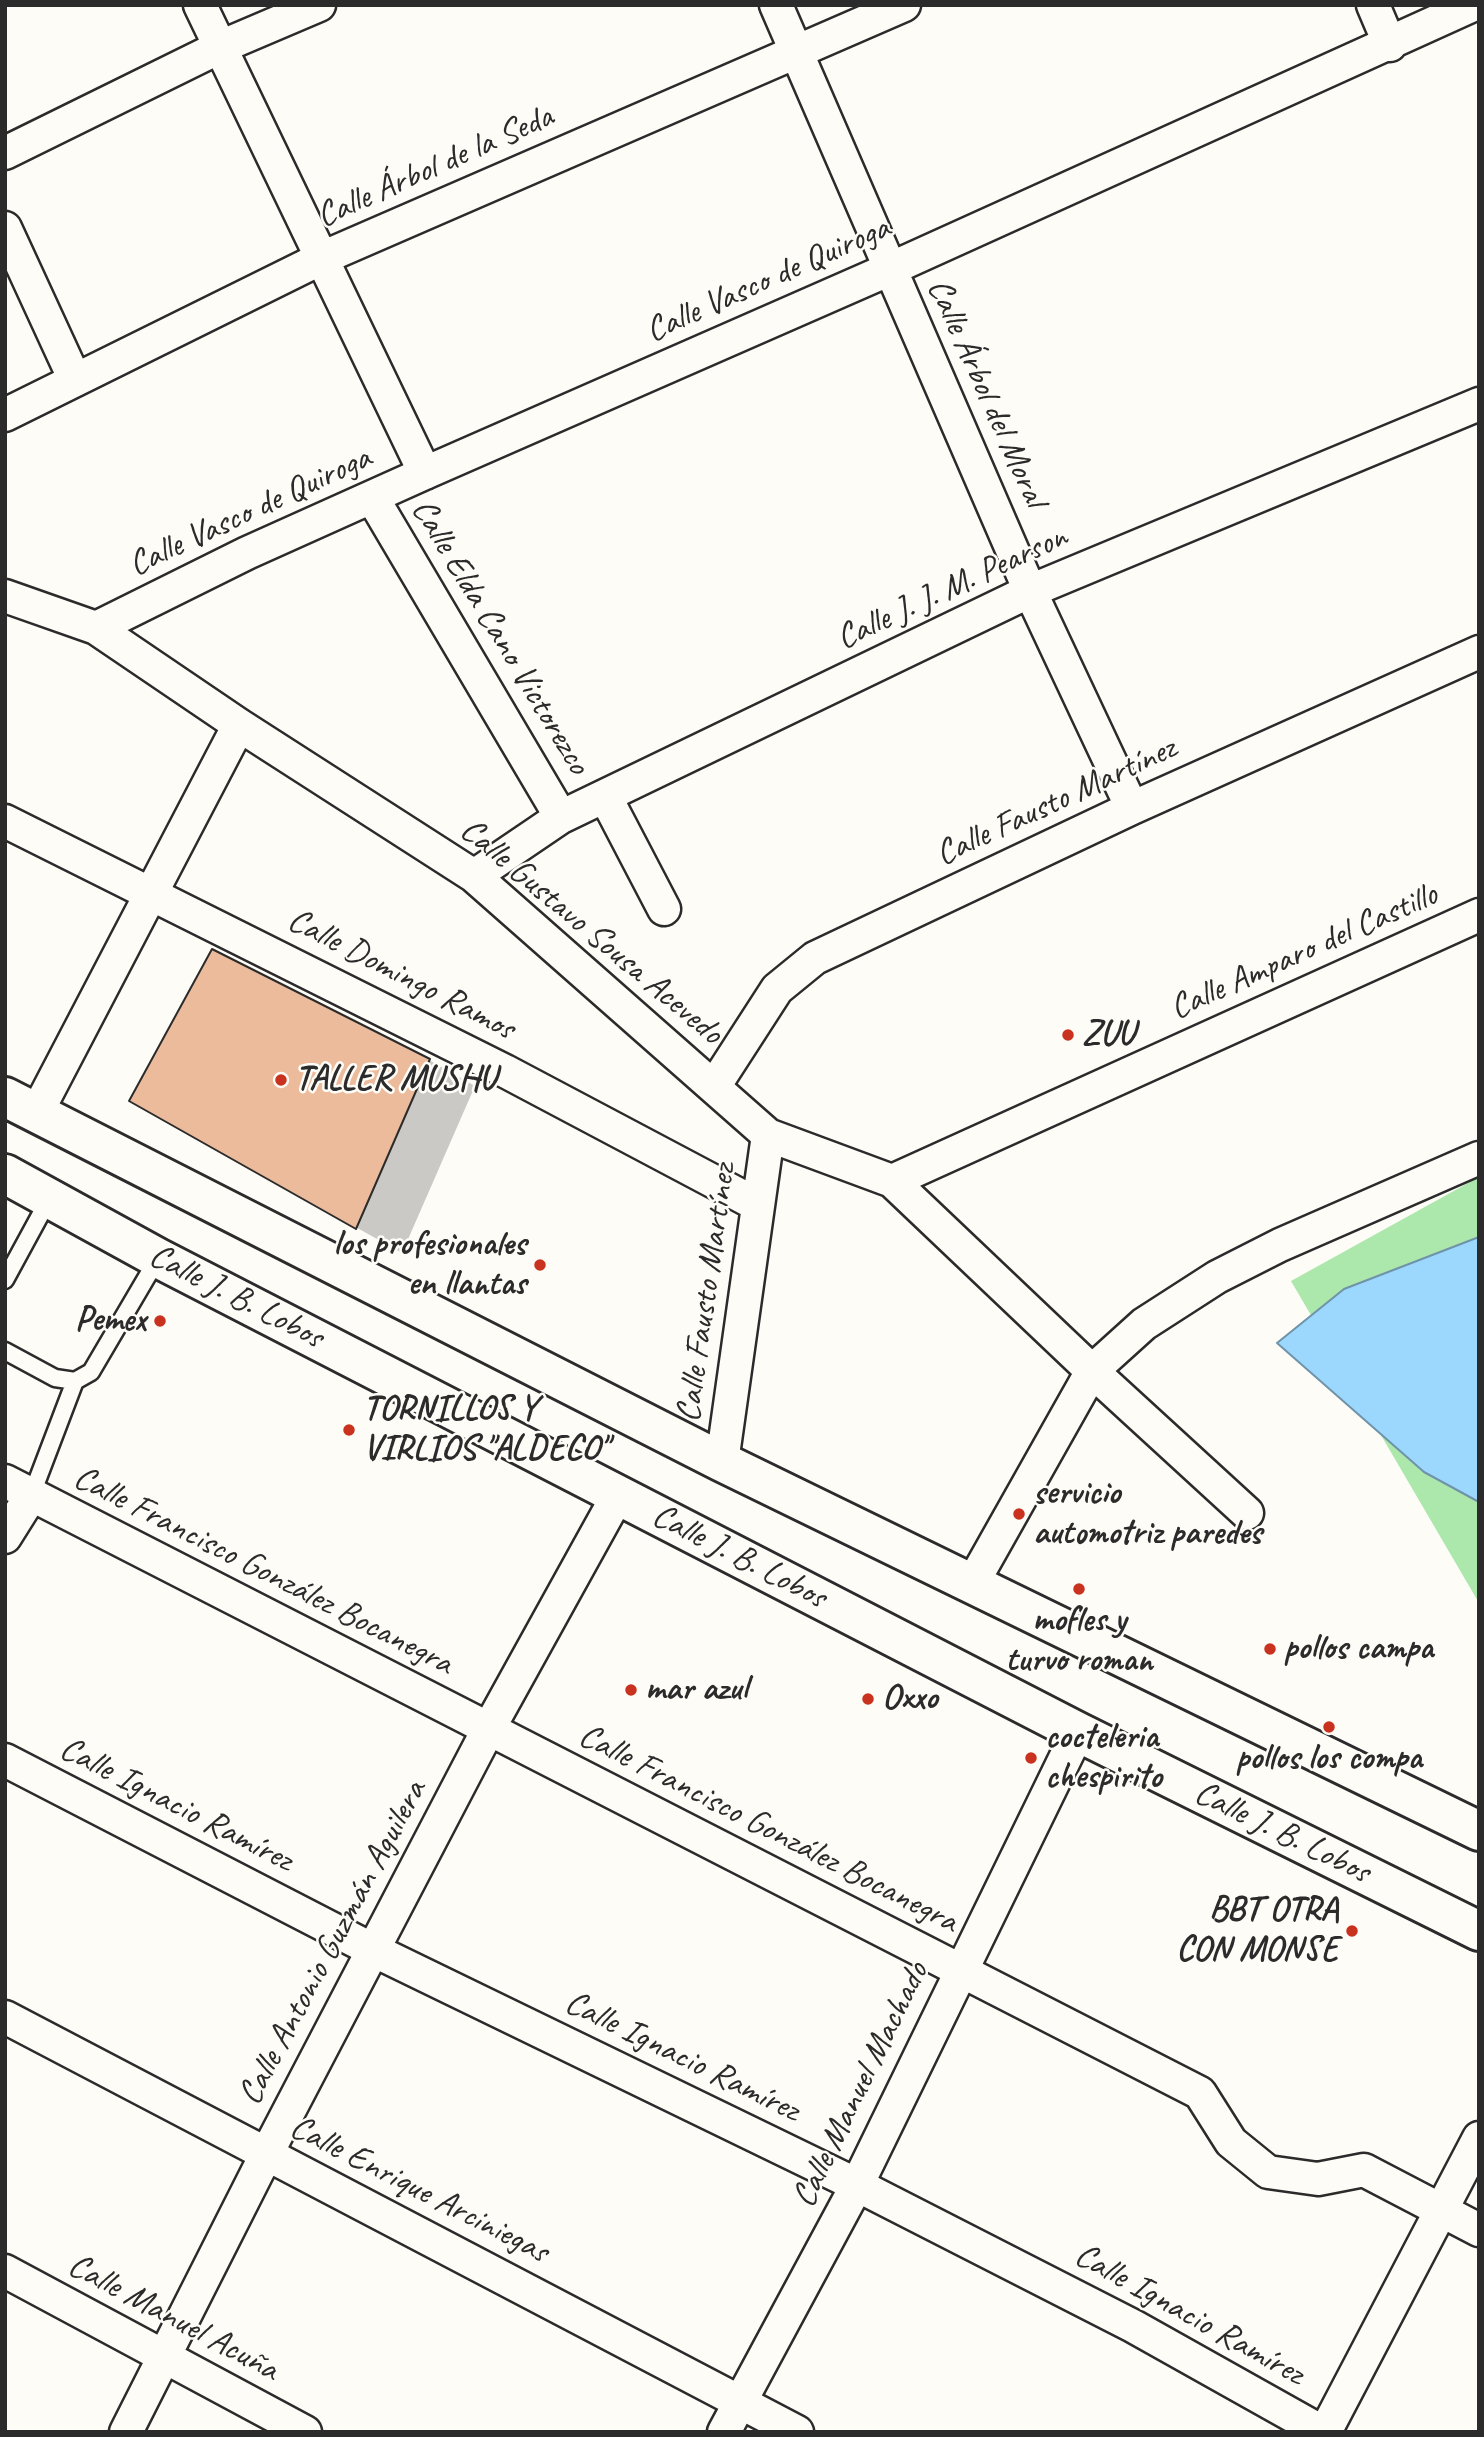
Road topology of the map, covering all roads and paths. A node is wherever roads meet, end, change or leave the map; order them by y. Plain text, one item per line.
1 (200, 5) edge
2 (319, 5) edge
3 (776, 5) edge
4 (904, 5) edge
5 (1373, 5) edge
6 (1473, 5) edge
7 (1390, 45) junction
8 (218, 48) junction
9 (796, 52) junction
10 (5, 153) edge
11 (5, 228) edge
12 (322, 258) junction
13 (890, 269) junction
14 (75, 380) junction
15 (1479, 404) edge
16 (5, 415) edge
17 (425, 473) junction
18 (372, 497) junction
19 (1030, 591) junction
20 (5, 596) edge
21 (96, 628) junction
22 (1479, 652) edge
23 (239, 725) junction
24 (606, 796) junction
25 (1132, 808) junction
26 (561, 817) junction
27 (5, 821) edge
28 (474, 876) junction
29 (153, 893) junction
30 (664, 909) dead end
31 (1479, 915) edge
32 (715, 1085) junction
33 (21, 1105) edge
34 (768, 1135) junction
35 (1479, 1158) edge
36 (5, 1174) edge
37 (892, 1181) junction
38 (49, 1198) junction
39 (758, 1205) junction
40 (158, 1258) junction
41 (5, 1280) edge
42 (5, 1351) edge
43 (1092, 1371) junction
44 (75, 1381) junction
45 (722, 1462) junction
46 (19, 1488) edge
47 (618, 1495) junction
48 (1247, 1513) dead end
49 (5, 1536) edge
50 (972, 1584) junction
51 (488, 1730) junction
52 (1077, 1732) junction
53 (5, 1759) edge
54 (1479, 1831) edge
55 (1479, 1931) edge
56 (373, 1950) junction
57 (961, 1971) junction
58 (5, 2017) edge
59 (1479, 2138) edge
60 (265, 2155) junction
61 (857, 2185) junction
62 (1442, 2210) junction
63 (1479, 2230) edge
64 (5, 2271) edge
65 (163, 2357) junction
66 (738, 2402) junction
67 (125, 2432) edge
68 (305, 2432) edge
69 (724, 2432) edge
70 (797, 2432) edge
71 (1324, 2432) edge

1 - 8 street, Calle Elda Cano Victorezco
2 - 8 street
3 - 9 street, Calle Árbol del Moral
4 - 9 street, Calle Árbol de la Seda
5 - 7 street
6 - 7 street, Calle Vasco de Quiroga
7 - 13 street, Calle Vasco de Quiroga
8 - 10 street
8 - 12 street, Calle Elda Cano Victorezco
9 - 12 street, Calle Árbol de la Seda
9 - 13 street, Calle Árbol del Moral
11 - 14 street
12 - 14 street, Calle Árbol de la Seda
12 - 17 street, Calle Elda Cano Victorezco
13 - 17 street, Calle Vasco de Quiroga
13 - 19 street, Calle Árbol del Moral
14 - 16 street, Calle Árbol de la Seda
15 - 19 street, Calle J. J. M. Pearson
17 - 18 street, Calle Vasco de Quiroga
18 - 21 street, Calle Vasco de Quiroga
18 - 26 street, Calle Elda Cano Victorezco
19 - 24 street, Calle J. J. M. Pearson
19 - 25 street, Calle Árbol del Moral
20 - 21 street, Calle Gustavo Sousa Acevedo
21 - 23 street, Calle Gustavo Sousa Acevedo
22 - 25 street, Calle Fausto Martínez
23 - 28 street, Calle Gustavo Sousa Acevedo
23 - 29 street
24 - 26 street, Calle J. J. M. Pearson
24 - 30 street, Calle Elda Cano Victorezco
25 - 32 street, Calle Fausto Martínez
26 - 28 street, Calle J. J. M. Pearson
27 - 29 street, Calle Domingo Ramos
28 - 32 street, Calle Gustavo Sousa Acevedo
29 - 33 street
29 - 39 street, Calle Domingo Ramos
31 - 37 street, Calle Amparo del Castillo
32 - 34 street, Calle Gustavo Sousa Acevedo
33 - 45 main road, Calle J. B. Lobos
34 - 37 street, Calle Gustavo Sousa Acevedo
34 - 39 street, Calle Fausto Martínez
35 - 43 street
36 - 38 main road, Calle J. B. Lobos
37 - 43 street, Calle Gustavo Sousa Acevedo
38 - 40 main road, Calle J. B. Lobos
38 - 41 lane
39 - 45 street, Calle Fausto Martínez
40 - 44 lane
40 - 47 main road, Calle J. B. Lobos
42 - 44 lane
43 - 48 street, Calle Gustavo Sousa Acevedo
43 - 50 street
44 - 46 lane
45 - 50 main road, Calle J. B. Lobos
46 - 49 street
46 - 51 street, Calle Francisco González Bocanegra
47 - 51 street, Calle Antonio Guzmán Aguilera
47 - 52 main road, Calle J. B. Lobos
50 - 54 main road, Calle J. B. Lobos
51 - 56 street, Calle Antonio Guzmán Aguilera
51 - 57 street, Calle Francisco González Bocanegra
52 - 55 main road, Calle J. B. Lobos
52 - 57 street, Calle Manuel Machado
53 - 56 street, Calle Ignacio Ramírez
56 - 60 street, Calle Antonio Guzmán Aguilera
56 - 61 street, Calle Ignacio Ramírez
57 - 61 street, Calle Manuel Machado
57 - 62 street, Calle Francisco González Bocanegra
58 - 60 street, Calle Enrique Arciniegas
59 - 62 street
60 - 65 street, Calle Antonio Guzmán Aguilera
60 - 66 street, Calle Enrique Arciniegas
61 - 66 street, Calle Manuel Machado
61 - 71 street, Calle Ignacio Ramírez
62 - 63 street, Calle Francisco González Bocanegra
62 - 71 street
64 - 65 street, Calle Manuel Acuña
65 - 67 street, Calle Antonio Guzmán Aguilera
65 - 68 street, Calle Manuel Acuña
66 - 69 street, Calle Manuel Machado
66 - 70 street, Calle Enrique Arciniegas

